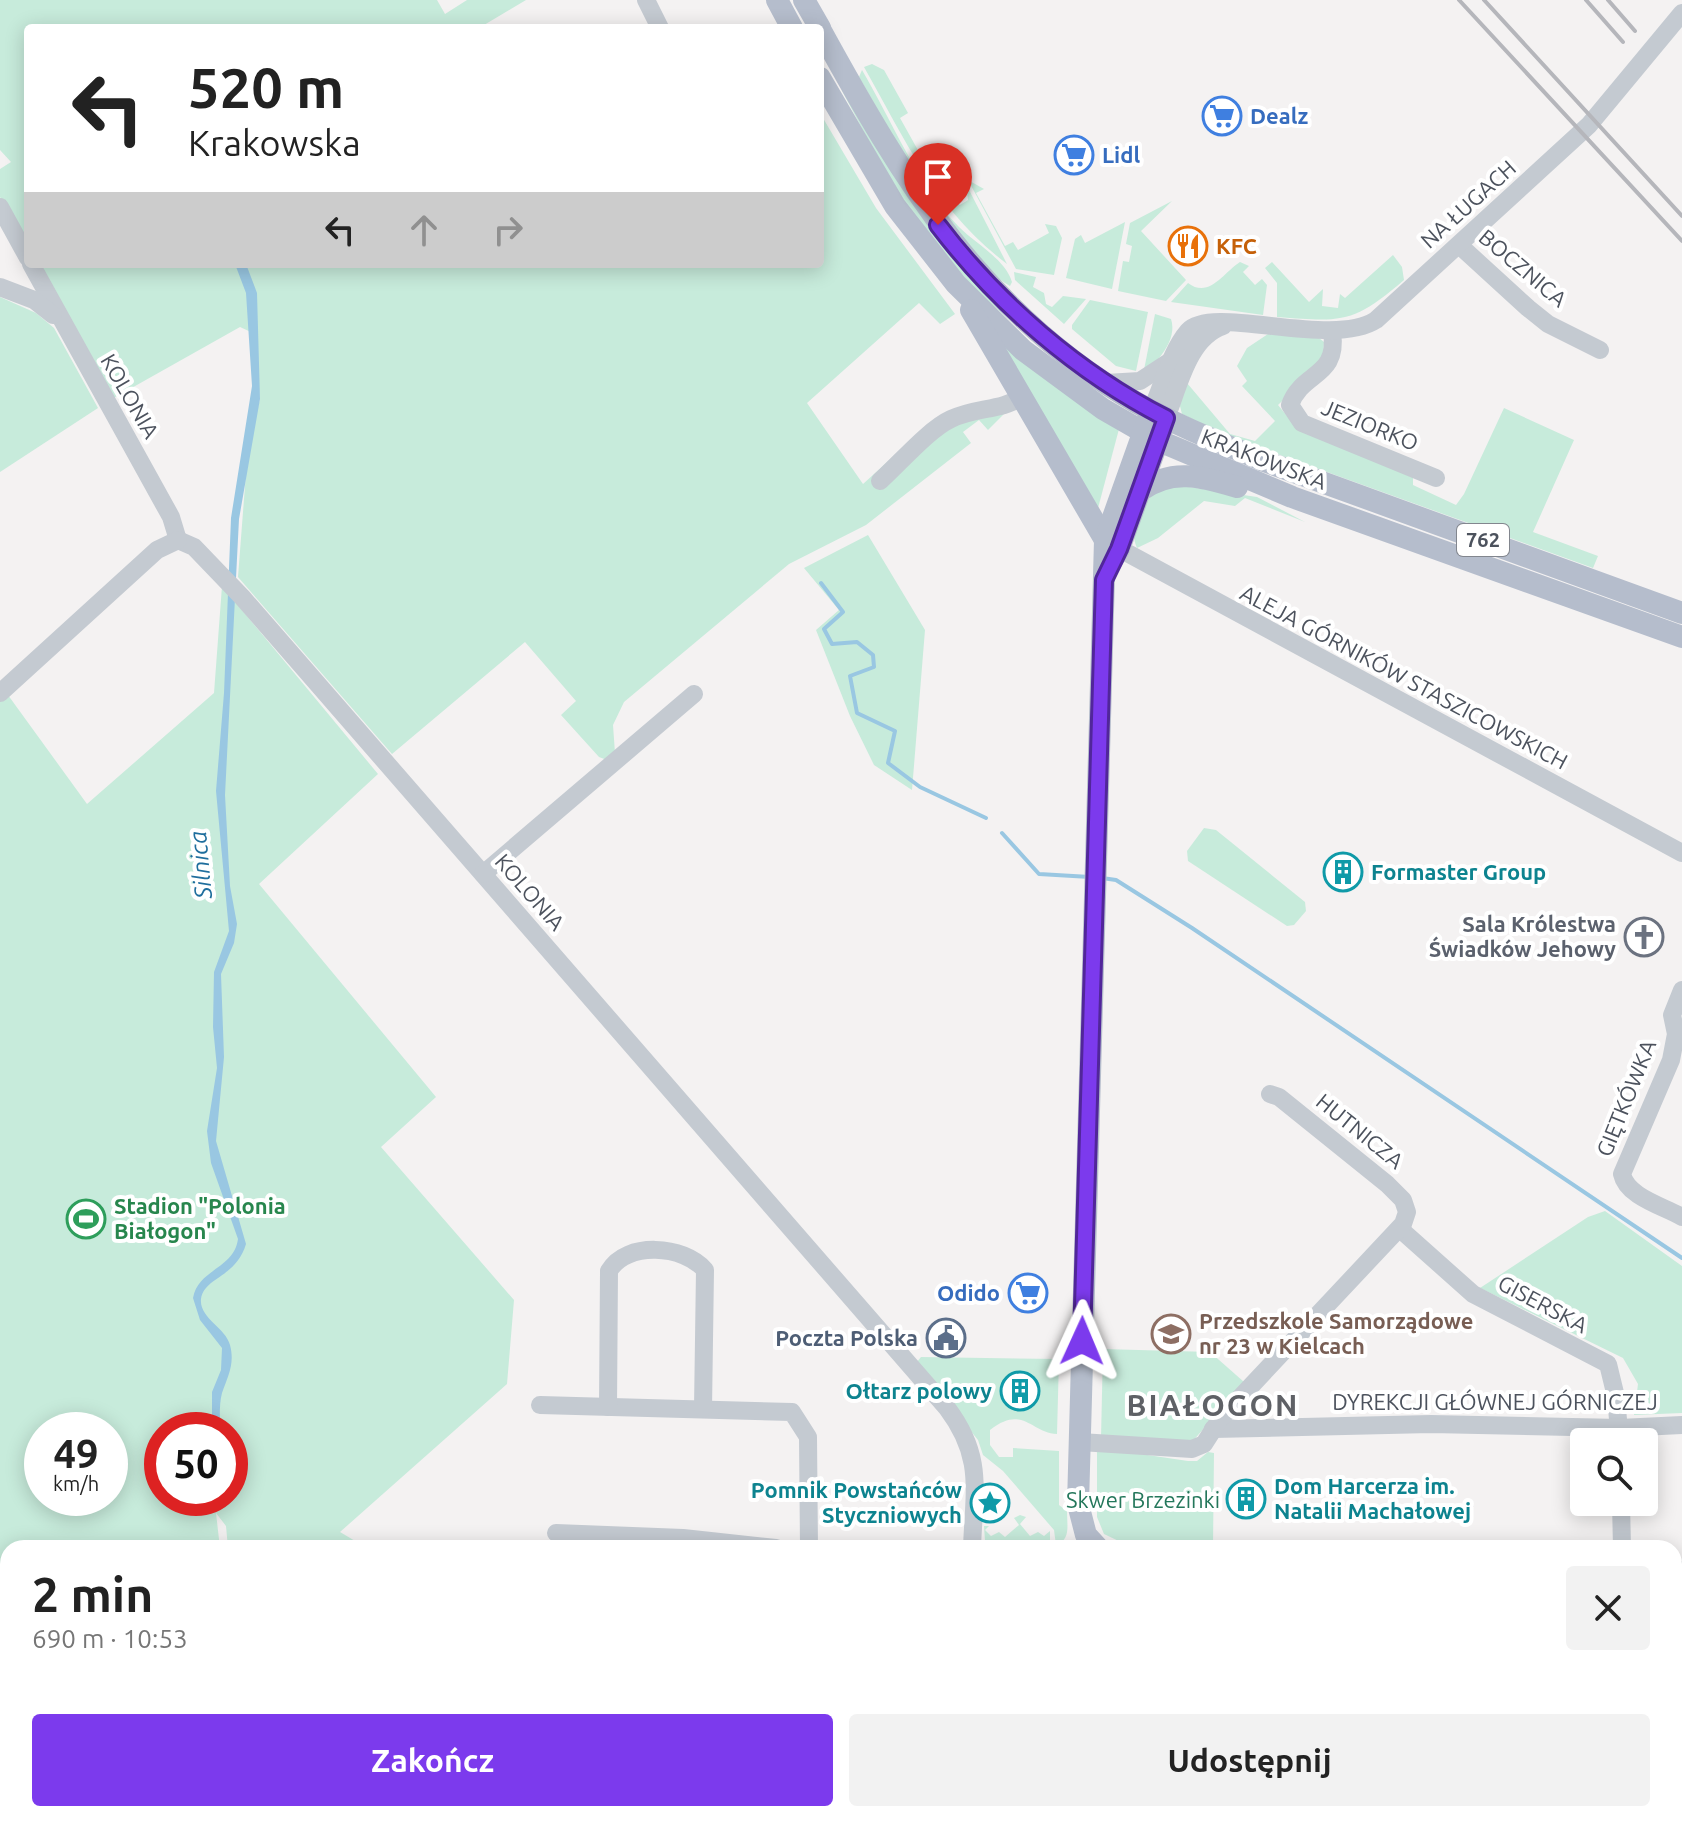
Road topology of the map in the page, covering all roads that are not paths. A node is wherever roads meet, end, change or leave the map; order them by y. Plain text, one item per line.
1 (646, 0) edge
2 (777, 0) edge
3 (804, 0) edge
4 (1682, 13) edge
5 (658, 24) edge
6 (790, 24) edge
7 (818, 24) edge
8 (824, 35) edge
9 (842, 69) junction
10 (824, 76) edge
11 (824, 85) edge
12 (0, 207) edge
13 (1459, 245) junction
14 (24, 251) edge
15 (33, 268) edge
16 (956, 284) junction
17 (0, 287) edge
18 (59, 319) junction
19 (1237, 324) junction
20 (1332, 332) junction
21 (1600, 350) dead end
22 (1174, 358) junction
23 (1106, 383) junction
24 (1022, 397) junction
25 (1154, 425) junction
26 (1436, 478) dead end
27 (880, 481) dead end
28 (1140, 491) junction
29 (1292, 497) junction
30 (178, 540) junction
31 (1112, 544) junction
32 (1682, 613) edge
33 (1682, 637) edge
34 (0, 693) edge
35 (694, 694) dead end
36 (1682, 853) edge
37 (483, 874) junction
38 (1682, 990) edge
39 (1270, 1094) dead end
40 (1682, 1217) edge
41 (1400, 1229) junction
42 (540, 1405) dead end
43 (608, 1407) junction
44 (703, 1409) junction
45 (1682, 1425) edge
46 (1619, 1428) edge
47 (1213, 1429) junction
48 (1658, 1429) edge
49 (1570, 1432) edge
50 (1080, 1442) junction
51 (1621, 1516) edge
52 (556, 1533) dead end
53 (709, 1540) edge
54 (809, 1540) edge
55 (972, 1540) edge
56 (1088, 1540) edge
57 (1622, 1540) edge

1 - 5 street
2 - 6 main road
3 - 7 main road, KRAKOWSKA / 762
4 - 13 street, NA ŁUGACH
8 - 9 main road, KRAKOWSKA / 762
9 - 10 street
9 - 23 main road, KRAKOWSKA / 762
11 - 16 main road, KRAKOWSKA / 762
12 - 14 street
13 - 20 street, NA ŁUGACH
13 - 21 street, BOCZNICA
15 - 18 street, KOLONIA
16 - 24 main road
16 - 25 main road, KRAKOWSKA / 762
17 - 18 street
18 - 30 street, KOLONIA
19 - 20 street, NA ŁUGACH
19 - 22 street, NA ŁUGACH
19 - 25 street, NA ŁUGACH
20 - 26 street, JEZIORKO
22 - 23 street, NA ŁUGACH
22 - 25 street, NA ŁUGACH
23 - 25 main road, KRAKOWSKA / 762
24 - 27 street
24 - 31 main road
25 - 28 main road
25 - 29 main road, KRAKOWSKA / 762
25 - 31 main road
25 - 32 main road, KRAKOWSKA / 762
28 - 29 main road
28 - 31 main road
29 - 33 main road, KRAKOWSKA / 762
30 - 34 street
30 - 37 street, KOLONIA
31 - 36 street, ALEJA GÓRNIKÓW STASZICOWSKICH
31 - 50 main road
35 - 37 street
37 - 55 street, KOLONIA
38 - 40 street, GIĘTKÓWKA
39 - 41 street, HUTNICZA
41 - 46 street, GISERSKA
41 - 47 street
42 - 43 street
43 - 44 street
43 - 44 street
44 - 54 street
45 - 48 street, DYREKCJI GŁÓWNEJ GÓRNICZEJ
47 - 49 street, DYREKCJI GŁÓWNEJ GÓRNICZEJ
47 - 50 street
50 - 56 main road
51 - 57 street
52 - 53 street

